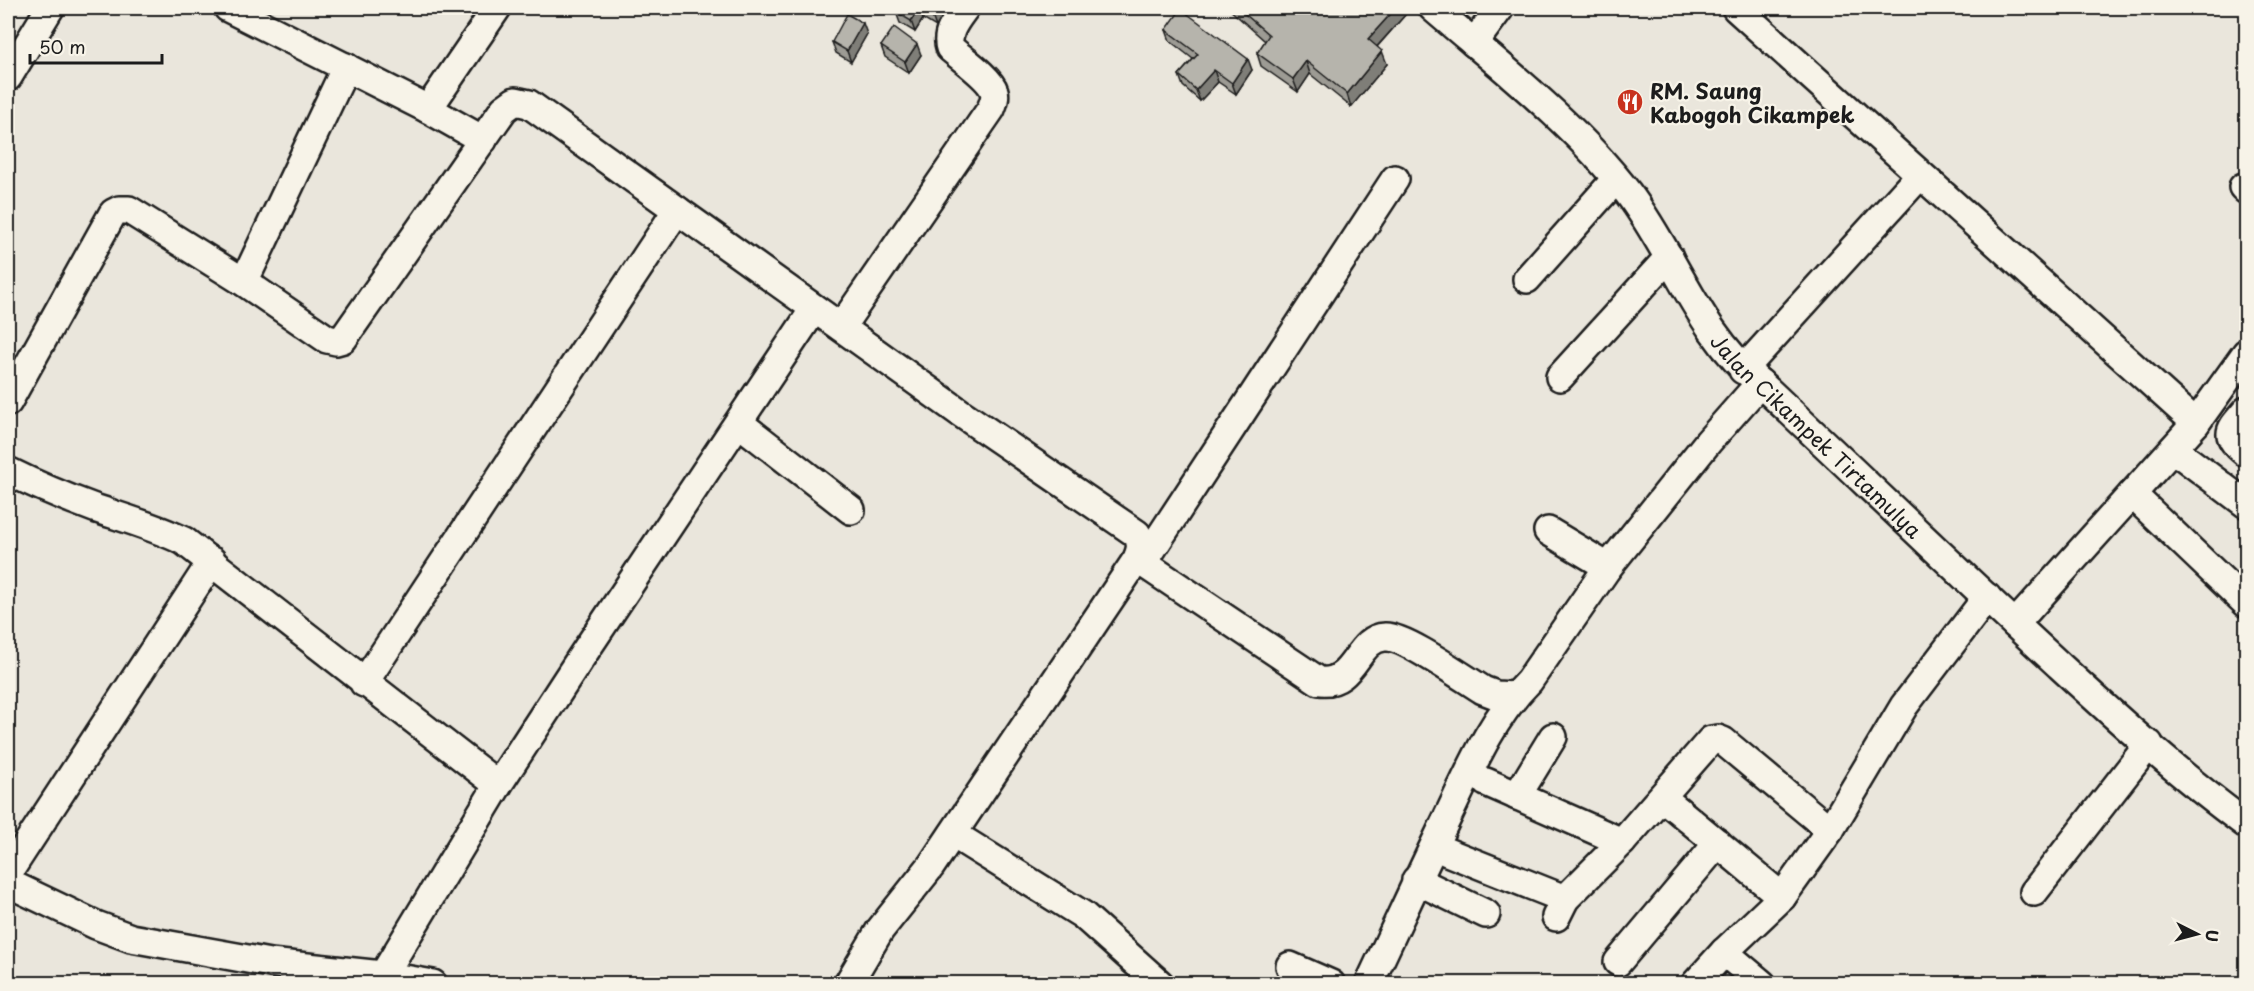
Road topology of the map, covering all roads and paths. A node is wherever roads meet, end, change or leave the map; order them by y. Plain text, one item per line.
1 (50, 8) edge
2 (228, 8) edge
3 (497, 8) edge
4 (965, 8) edge
5 (1433, 8) edge
6 (1500, 8) edge
7 (1736, 8) edge
8 (1474, 43) junction
9 (346, 67) junction
10 (8, 77) edge
11 (428, 109) junction
12 (483, 140) junction
13 (1920, 175) junction
14 (1395, 179) dead end
15 (1616, 179) junction
16 (677, 210) junction
17 (1669, 257) junction
18 (1527, 279) dead end
19 (244, 282) junction
20 (814, 309) junction
21 (841, 327) junction
22 (2247, 353) edge
23 (1752, 376) junction
24 (1560, 377) dead end
25 (8, 402) edge
26 (2247, 411) edge
27 (739, 423) junction
28 (2196, 423) junction
29 (2173, 449) junction
30 (2247, 453) edge
31 (8, 471) edge
32 (2132, 494) junction
33 (2247, 504) edge
34 (851, 510) dead end
35 (1548, 531) dead end
36 (212, 561) junction
37 (1140, 561) junction
38 (1608, 567) junction
39 (1987, 597) junction
40 (2247, 603) edge
41 (2015, 624) junction
42 (364, 683) junction
43 (1514, 696) junction
44 (1552, 737) dead end
45 (2149, 744) junction
46 (1486, 782) dead end
47 (498, 785) junction
48 (1517, 796) junction
49 (1662, 797) junction
50 (2245, 819) edge
51 (1830, 830) junction
52 (953, 834) junction
53 (1622, 842) junction
54 (1718, 843) junction
55 (1447, 852) dead end
56 (8, 873) edge
57 (1416, 880) junction
58 (8, 883) edge
59 (2034, 892) dead end
60 (1782, 897) junction
61 (1486, 914) dead end
62 (1724, 952) junction
63 (1618, 962) dead end
64 (1290, 966) dead end
65 (380, 979) edge
66 (433, 984) edge
67 (848, 984) edge
68 (1160, 984) edge
69 (1331, 984) edge
70 (1369, 984) edge
71 (1695, 984) edge
72 (1762, 984) edge

1 - 10 street
2 - 9 street
3 - 11 street
4 - 21 street
5 - 8 street, Jalan Cikampek Tirtamulya
6 - 8 street
7 - 13 street
8 - 15 street, Jalan Cikampek Tirtamulya
9 - 11 street
9 - 19 street
11 - 12 street
12 - 16 street
12 - 19 street
13 - 23 street
13 - 28 street
14 - 37 street
15 - 17 street, Jalan Cikampek Tirtamulya
15 - 18 street
16 - 20 street
16 - 42 street
17 - 23 street, Jalan Cikampek Tirtamulya
17 - 24 street
19 - 25 street
20 - 21 street
20 - 27 street
21 - 37 street
22 - 28 street
23 - 38 street
23 - 39 street, Jalan Cikampek Tirtamulya
26 - 30 street
27 - 34 street
27 - 47 street
28 - 29 street
29 - 32 street
29 - 33 street
31 - 36 street
32 - 40 street
32 - 41 street
35 - 38 street
36 - 42 street
36 - 56 street
37 - 43 street
37 - 52 street
38 - 43 street
39 - 41 street, Jalan Cikampek Tirtamulya
39 - 51 street
41 - 45 street, Jalan Cikampek Tirtamulya
42 - 47 street
43 - 57 street
44 - 48 street
45 - 50 street, Jalan Cikampek Tirtamulya
45 - 59 street
46 - 48 street
47 - 65 street
48 - 53 street
49 - 51 street
49 - 53 street
49 - 54 street
51 - 60 street
52 - 67 street
52 - 68 street
53 - 55 street
54 - 60 street
54 - 63 street
57 - 61 street
57 - 70 street
58 - 65 street
60 - 62 street
62 - 71 street
62 - 72 street
64 - 69 street
65 - 66 street

